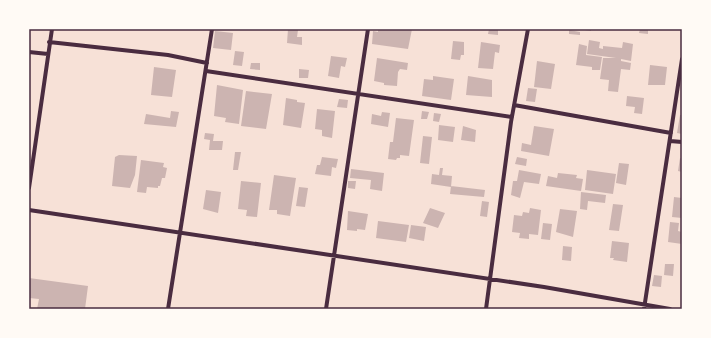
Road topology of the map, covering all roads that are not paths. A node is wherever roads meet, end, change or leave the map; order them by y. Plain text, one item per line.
1 (52, 29) edge
2 (212, 29) edge
3 (368, 29) edge
4 (528, 29) edge
5 (49, 42) junction
6 (29, 52) edge
7 (48, 54) junction
8 (682, 59) edge
9 (207, 63) junction
10 (206, 71) junction
11 (358, 95) junction
12 (514, 105) junction
13 (512, 117) junction
14 (671, 134) junction
15 (670, 141) junction
16 (682, 142) edge
17 (29, 188) edge
18 (29, 210) edge
19 (180, 232) junction
20 (334, 256) junction
21 (491, 280) junction
22 (644, 307) edge
23 (168, 309) edge
24 (326, 309) edge
25 (486, 309) edge
26 (670, 309) edge

1 - 5 street
2 - 9 street
3 - 11 street
4 - 12 street
5 - 7 street
5 - 9 street
6 - 7 street
7 - 17 street
8 - 14 street
9 - 10 street
10 - 11 street
10 - 19 street
11 - 13 street
11 - 20 street
12 - 13 street
12 - 14 street
13 - 21 street
14 - 15 street
15 - 16 street
15 - 22 street
18 - 19 street
19 - 20 street
19 - 23 street
20 - 21 street
20 - 24 street
21 - 22 street
21 - 25 street
22 - 26 street

